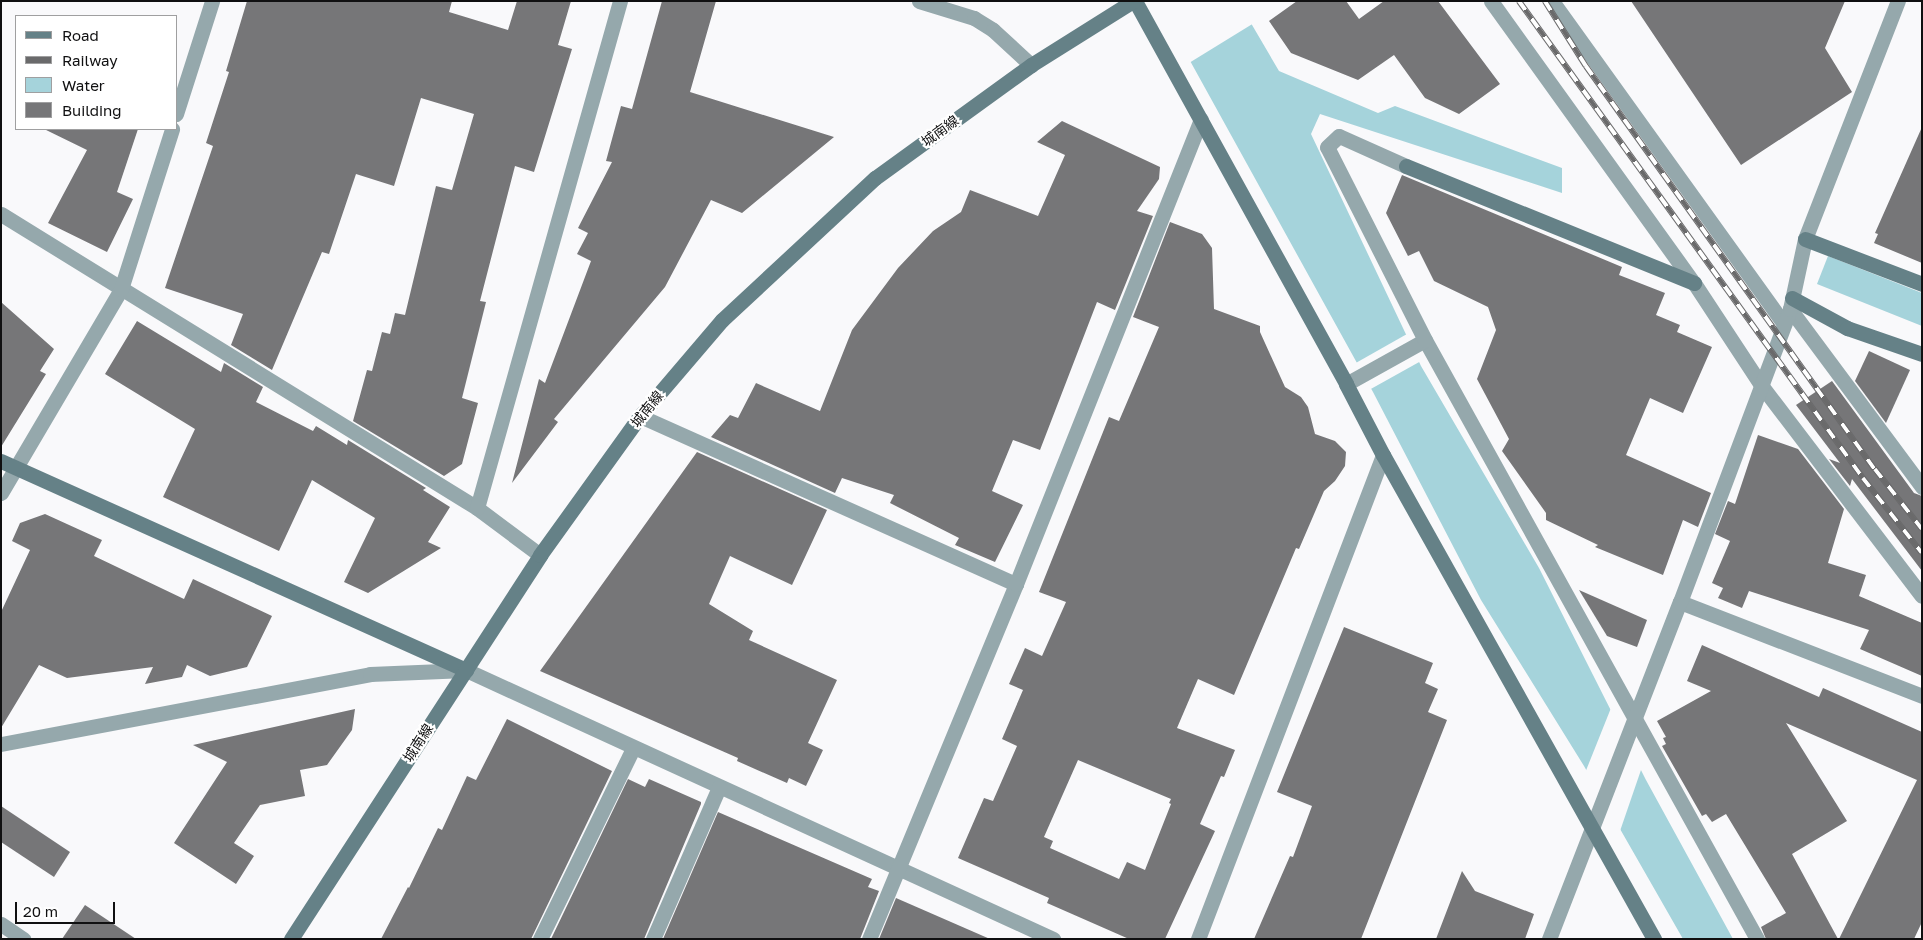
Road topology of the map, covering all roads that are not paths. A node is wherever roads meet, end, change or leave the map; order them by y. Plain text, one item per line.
1 (212, 1) edge
2 (620, 1) edge
3 (919, 1) edge
4 (1134, 1) edge
5 (1491, 1) edge
6 (1552, 1) edge
7 (1898, 1) edge
8 (1031, 64) junction
9 (178, 108) edge
10 (1201, 120) junction
11 (172, 130) edge
12 (1, 214) edge
13 (1805, 239) junction
14 (1694, 283) junction
15 (1922, 284) edge
16 (121, 289) junction
17 (1788, 310) junction
18 (1421, 342) junction
19 (1922, 354) edge
20 (1346, 384) junction
21 (1761, 385) junction
22 (640, 416) junction
23 (1383, 455) junction
24 (1, 461) edge
25 (16, 468) junction
26 (1922, 487) edge
27 (1, 493) edge
28 (477, 508) junction
29 (540, 555) junction
30 (1016, 584) junction
31 (1922, 596) edge
32 (1680, 602) junction
33 (466, 670) junction
34 (1922, 696) edge
35 (1635, 718) junction
36 (1, 744) edge
37 (633, 748) junction
38 (718, 787) junction
39 (1591, 828) junction
40 (897, 869) junction
41 (1, 924) edge
42 (23, 939) edge
43 (291, 939) edge
44 (540, 939) edge
45 (653, 939) edge
46 (869, 939) edge
47 (1052, 939) edge
48 (1198, 939) edge
49 (1549, 939) edge
50 (1654, 939) edge
51 (1757, 939) edge

1 - 9 street
2 - 28 street
3 - 8 street
4 - 8 street, 城南線
4 - 10 street
5 - 14 street
6 - 17 street
7 - 13 street
8 - 22 street, 城南線
10 - 20 street
10 - 30 street
11 - 16 street
12 - 16 street
13 - 15 street
13 - 17 street
14 - 18 street
14 - 21 street
16 - 25 street
16 - 28 street
17 - 19 street
17 - 21 street
17 - 26 street
18 - 20 street
18 - 35 street
20 - 23 street
21 - 31 street
21 - 32 street
22 - 29 street, 城南線
22 - 30 street
23 - 39 street
23 - 48 street
24 - 25 street
25 - 27 street
25 - 33 street
28 - 29 street
29 - 33 street, 城南線
30 - 40 street
32 - 34 street
32 - 35 street
33 - 36 street
33 - 37 street
33 - 43 street, 城南線
35 - 39 street
35 - 51 street
37 - 38 street
37 - 44 street
38 - 40 street
38 - 45 street
39 - 49 street
39 - 50 street
40 - 46 street
40 - 47 street
41 - 42 street

